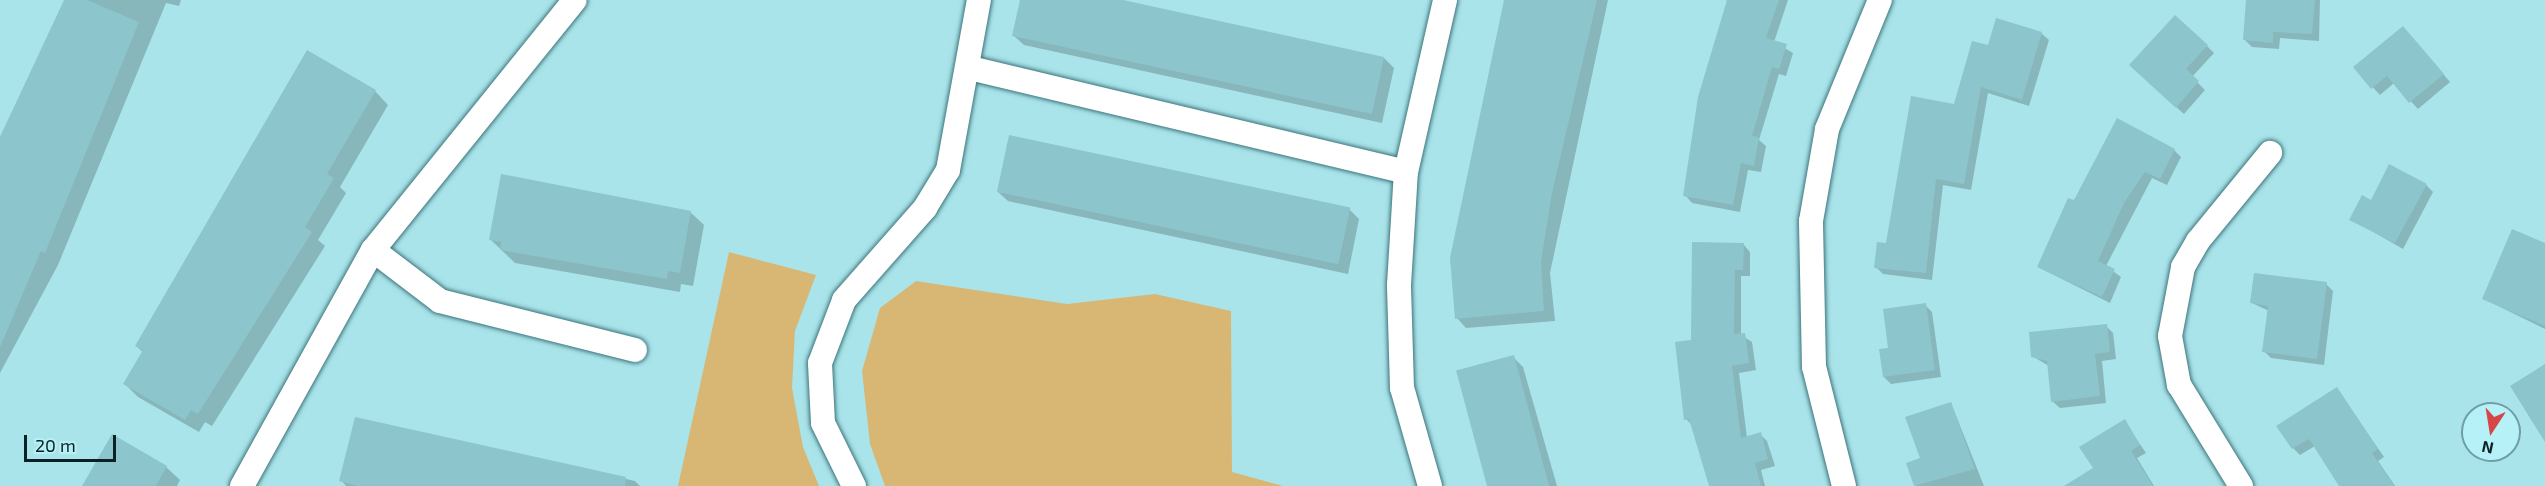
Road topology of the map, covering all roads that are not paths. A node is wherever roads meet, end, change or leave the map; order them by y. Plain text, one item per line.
1 (575, 0) edge
2 (979, 0) edge
3 (1445, 0) edge
4 (1880, 0) edge
5 (970, 68) junction
6 (2270, 153) dead end
7 (1406, 172) junction
8 (373, 250) junction
9 (635, 350) dead end
10 (242, 486) edge
11 (854, 486) edge
12 (1430, 486) edge
13 (1844, 486) edge
14 (2241, 486) edge

1 - 8 street
2 - 5 street
3 - 7 street
4 - 13 street
5 - 7 street
5 - 11 street
6 - 14 street
7 - 12 street
8 - 9 street
8 - 10 street

